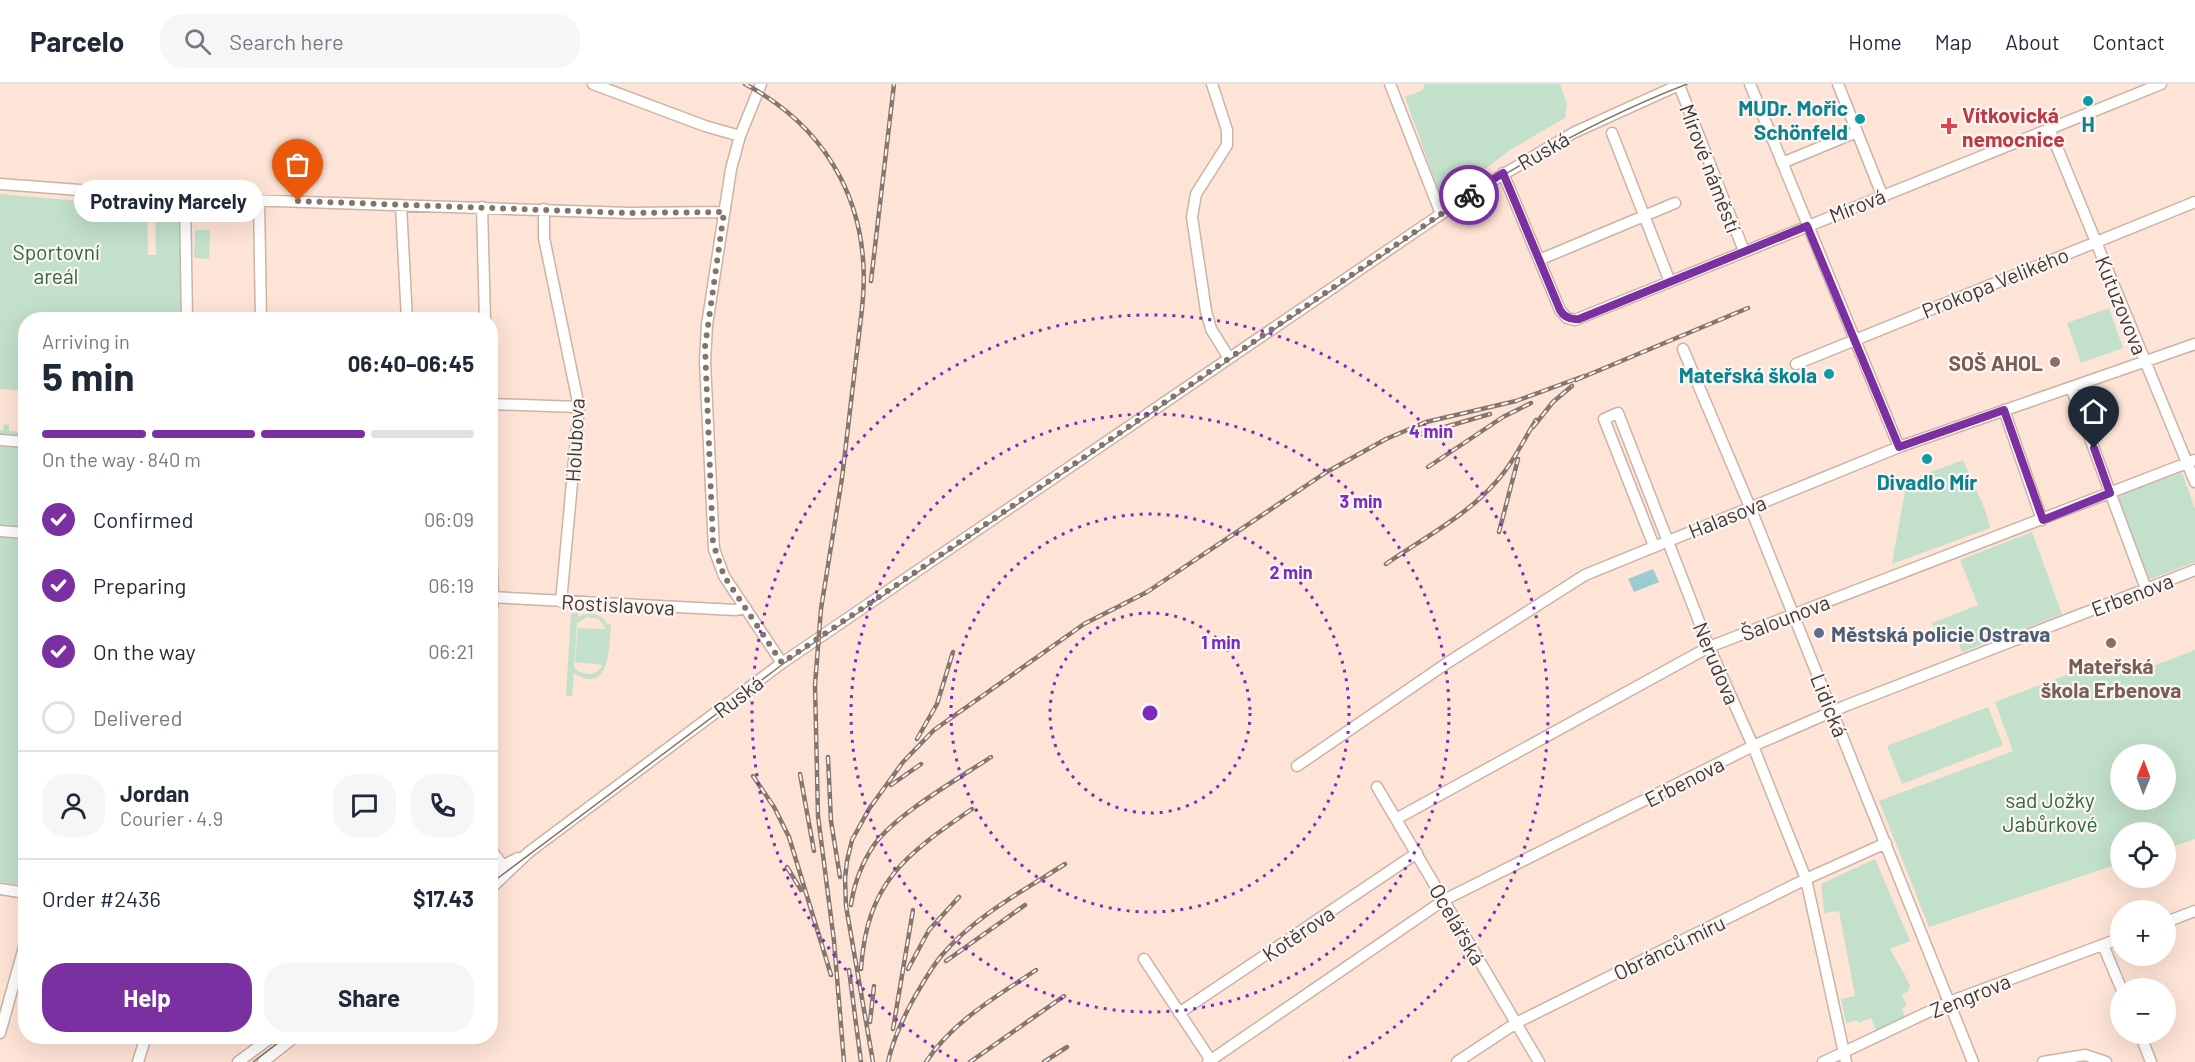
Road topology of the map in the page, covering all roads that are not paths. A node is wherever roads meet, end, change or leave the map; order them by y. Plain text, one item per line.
1 (592, 84) edge
2 (761, 84) edge
3 (1212, 84) edge
4 (1390, 84) edge
5 (1750, 84) edge
6 (1838, 84) edge
7 (2161, 84) edge
8 (1680, 85) edge
9 (2049, 128) junction
10 (1857, 132) junction
11 (1612, 133) dead end
12 (740, 136) junction
13 (1782, 163) junction
14 (1503, 173) junction
15 (0, 184) edge
16 (1882, 195) junction
17 (185, 198) junction
18 (260, 200) junction
19 (2195, 202) edge
20 (1675, 203) dead end
21 (401, 205) junction
22 (482, 207) junction
23 (544, 209) junction
24 (724, 212) junction
25 (1441, 214) junction
26 (1644, 216) junction
27 (1807, 226) junction
28 (2097, 241) junction
29 (1744, 251) junction
30 (1539, 260) junction
31 (1670, 282) junction
32 (187, 312) edge
33 (261, 312) edge
34 (407, 312) edge
35 (484, 312) edge
36 (1854, 340) junction
37 (2195, 344) edge
38 (1683, 349) dead end
39 (1229, 358) junction
40 (2144, 361) junction
41 (1796, 364) dead end
42 (2071, 387) junction
43 (498, 404) edge
44 (579, 407) junction
45 (2004, 410) junction
46 (0, 440) edge
47 (18, 441) edge
48 (1899, 447) junction
49 (2191, 462) edge
50 (2195, 482) edge
51 (2110, 493) junction
52 (1750, 507) junction
53 (2043, 520) junction
54 (0, 531) edge
55 (18, 532) edge
56 (1666, 541) junction
57 (1654, 546) junction
58 (2195, 570) edge
59 (2145, 589) junction
60 (498, 597) edge
61 (561, 602) junction
62 (746, 608) junction
63 (1791, 614) junction
64 (1709, 646) junction
65 (782, 663) junction
66 (1833, 713) junction
67 (1753, 746) junction
68 (1297, 765) dead end
69 (1377, 787) dead end
70 (1396, 819) junction
71 (1886, 843) junction
72 (529, 852) junction
73 (1417, 853) junction
74 (498, 859) edge
75 (503, 866) junction
76 (498, 868) edge
77 (1806, 879) junction
78 (498, 881) edge
79 (0, 890) edge
80 (18, 892) edge
81 (1444, 900) junction
82 (2195, 911) edge
83 (2176, 918) edge
84 (2110, 942) edge
85 (2103, 945) junction
86 (1144, 959) dead end
87 (18, 969) edge
88 (2117, 978) edge
89 (1949, 1002) junction
90 (1179, 1012) junction
91 (1516, 1023) junction
92 (0, 1033) edge
93 (144, 1044) edge
94 (262, 1044) edge
95 (286, 1044) edge
96 (2143, 1044) edge
97 (1845, 1057) edge
98 (1210, 1061) edge
99 (138, 1062) edge
100 (238, 1062) edge
101 (263, 1062) edge
102 (1457, 1062) edge
103 (1539, 1062) edge
104 (1823, 1062) edge
105 (1973, 1062) edge
106 (2043, 1062) edge
107 (2106, 1062) edge
108 (2151, 1062) edge

1 - 12 street
2 - 12 street
3 - 39 street
4 - 25 street
5 - 13 street
6 - 10 street
7 - 9 street, Mírová
8 - 14 street, Ruská
8 - 29 street, Mírové náměstí
9 - 16 street, Mírová
9 - 28 street, Kutuzovova
10 - 13 street
10 - 16 street
11 - 26 street
12 - 24 street
13 - 27 street
14 - 25 street, Ruská
14 - 30 street, Mírová
15 - 17 street
16 - 27 street, Mírová
17 - 18 street
17 - 32 street
18 - 21 street
18 - 33 street
19 - 28 street, Prokopa Velikého
20 - 26 street
21 - 22 street
21 - 34 street
22 - 23 street
22 - 35 street
23 - 24 street
23 - 44 street, Holubova
24 - 62 street
25 - 39 street, Ruská
26 - 30 street
26 - 31 street
27 - 29 street, Mírová
27 - 36 street
28 - 36 street, Prokopa Velikého
28 - 40 street, Kutuzovova
29 - 31 street, Mírová
30 - 31 street, Mírová
36 - 41 street, Prokopa Velikého
36 - 48 street
37 - 40 street, Halasova
38 - 52 street, Lidická
39 - 65 street, Ruská
40 - 42 street, Halasova
40 - 49 street, Kutuzovova
42 - 45 street, Halasova
42 - 51 street
43 - 44 street
44 - 61 street, Holubova
45 - 48 street, Halasova
45 - 53 street
46 - 47 street
48 - 52 street, Halasova
49 - 50 street, Kutuzovova
49 - 51 street, Šalounova
51 - 53 street, Šalounova
51 - 59 street
52 - 56 street, Halasova
52 - 63 street, Lidická
53 - 63 street, Šalounova
54 - 55 street
56 - 57 street, Halasova
56 - 57 street, Nerudova
56 - 64 street, Nerudova
57 - 68 street, Halasova
58 - 59 street, Erbenova
59 - 66 street, Erbenova
60 - 61 street, Rostislavova
61 - 62 street, Rostislavova
62 - 65 street
63 - 64 street, Šalounova
63 - 66 street, Lidická
64 - 67 street, Nerudova
64 - 70 street, Šalounova
65 - 72 street, Ruská
66 - 67 street, Erbenova
66 - 71 street, Lidická
67 - 77 street, Nerudova
67 - 81 street, Erbenova
69 - 70 street, Ocelářská
70 - 73 street, Ocelářská
71 - 77 street, Obránců míru
71 - 89 street, Lidická
72 - 75 street, Ruská
72 - 78 street, Ruská
73 - 81 street, Ocelářská
73 - 90 street, Kotěrova
74 - 75 street
75 - 76 street, Ruská
77 - 91 street, Obránců míru
77 - 97 street, Nerudova
79 - 80 street
81 - 91 street, Ocelářská
81 - 98 street, Erbenova
82 - 83 street
84 - 85 street, Zengrova
85 - 88 street
85 - 89 street, Zengrova
86 - 90 street
87 - 92 street
89 - 97 street, Zengrova
89 - 105 street, Lidická
90 - 98 street
91 - 102 street, Obránců míru
91 - 103 street, Ocelářská
93 - 99 street
94 - 100 street
95 - 101 street
96 - 108 street
97 - 104 street, Zengrova
106 - 107 street

